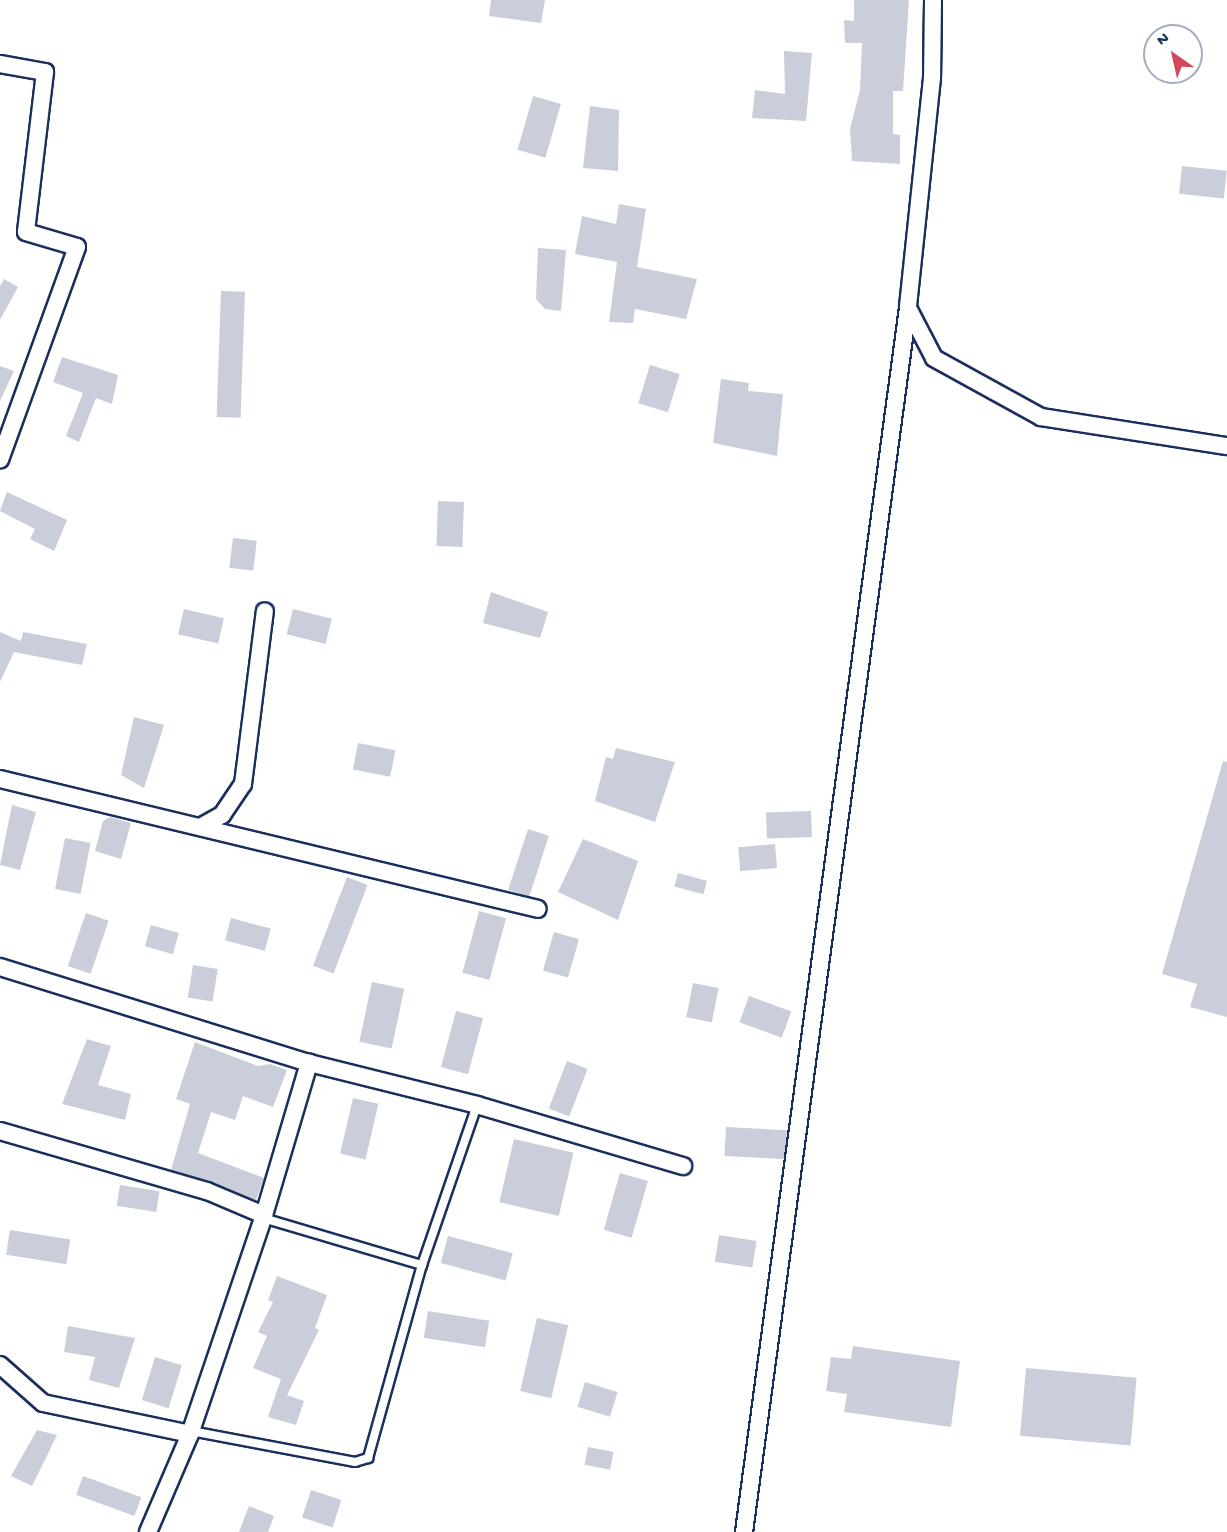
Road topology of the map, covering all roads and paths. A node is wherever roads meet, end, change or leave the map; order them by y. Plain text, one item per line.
1 (933, 0) edge
2 (0, 64) edge
3 (908, 308) junction
4 (1227, 446) edge
5 (0, 460) edge
6 (264, 611) dead end
7 (0, 778) edge
8 (202, 826) junction
9 (538, 909) dead end
10 (0, 967) edge
11 (309, 1064) junction
12 (477, 1105) junction
13 (0, 1131) edge
14 (683, 1166) dead end
15 (264, 1216) junction
16 (422, 1265) junction
17 (0, 1365) edge
18 (190, 1433) junction
19 (148, 1532) edge
20 (744, 1532) edge

1 - 3 street
2 - 5 street
3 - 4 street
3 - 20 street
6 - 8 street
7 - 8 street
8 - 9 street
10 - 11 street
11 - 12 street
11 - 15 street
12 - 14 street
12 - 16 lane
13 - 15 street
15 - 16 lane
15 - 18 street
16 - 18 lane
17 - 18 street
18 - 19 street

